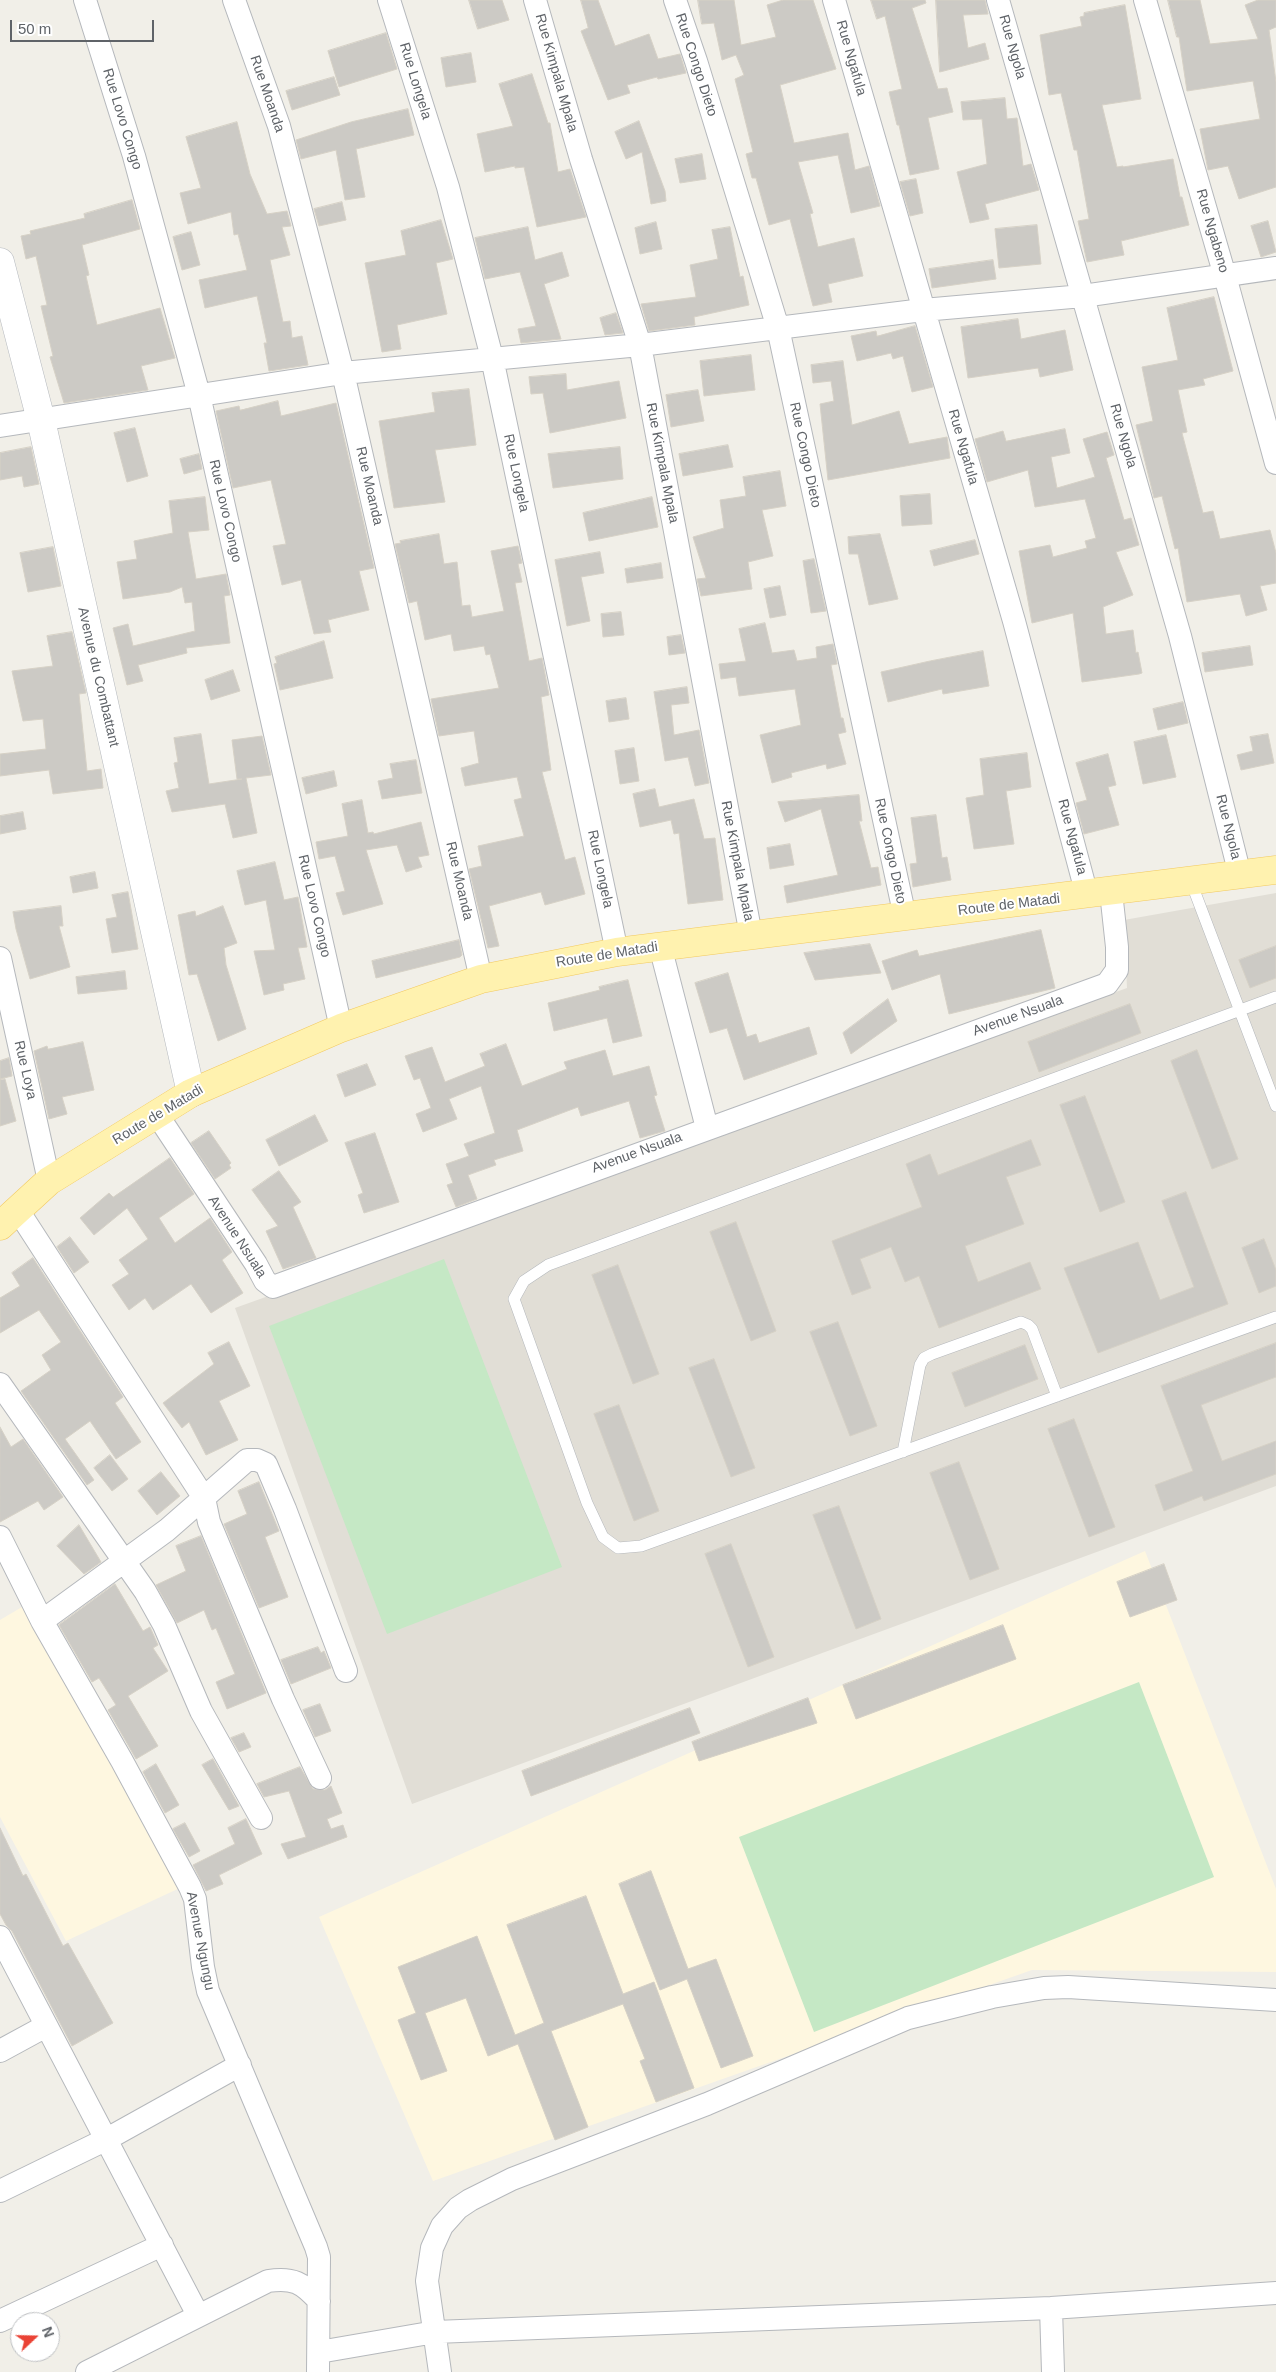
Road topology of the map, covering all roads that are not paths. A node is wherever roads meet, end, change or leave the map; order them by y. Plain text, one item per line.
1 (85, 0) edge
2 (234, 0) edge
3 (389, 0) edge
4 (535, 0) edge
5 (675, 0) edge
6 (834, 0) edge
7 (998, 0) edge
8 (1145, 0) edge
9 (0, 262) edge
10 (1276, 268) edge
11 (1225, 276) junction
12 (1083, 296) junction
13 (924, 310) junction
14 (778, 328) junction
15 (640, 345) junction
16 (492, 358) junction
17 (343, 373) junction
18 (199, 395) junction
19 (41, 420) junction
20 (0, 426) edge
21 (1276, 463) edge
22 (1276, 871) edge
23 (1240, 875) junction
24 (1191, 882) junction
25 (1099, 894) junction
26 (904, 917) junction
27 (751, 935) junction
28 (660, 946) junction
29 (617, 952) junction
30 (0, 958) edge
31 (481, 979) junction
32 (1276, 998) edge
33 (1239, 1011) junction
34 (341, 1028) junction
35 (191, 1093) junction
36 (1276, 1106) edge
37 (158, 1116) junction
38 (707, 1128) junction
39 (50, 1181) junction
40 (8, 1217) edge
41 (1276, 1317) edge
42 (0, 1384) edge
43 (1057, 1396) junction
44 (903, 1452) junction
45 (204, 1498) junction
46 (0, 1537) edge
47 (124, 1561) junction
48 (42, 1621) junction
49 (346, 1671) dead end
50 (320, 1778) dead end
51 (261, 1818) dead end
52 (0, 1937) edge
53 (1276, 2000) edge
54 (46, 2026) junction
55 (0, 2050) edge
56 (240, 2065) junction
57 (106, 2139) junction
58 (0, 2191) edge
59 (162, 2244) junction
60 (1276, 2294) edge
61 (319, 2301) junction
62 (1051, 2308) junction
63 (198, 2314) junction
64 (0, 2321) edge
65 (435, 2332) junction
66 (319, 2362) edge
67 (87, 2372) edge
68 (440, 2372) edge
69 (1053, 2372) edge

1 - 18 street, Rue Lovo Congo
2 - 17 street, Rue Moanda
3 - 16 street, Rue Longela
4 - 15 street, Rue Kimpala Mpala
5 - 14 street, Rue Congo Dieto
6 - 13 street, Rue Ngafula
7 - 12 street, Rue Ngola
8 - 11 street, Rue Ngabeno
9 - 19 street, Avenue du Combattant
10 - 11 street
11 - 12 street
11 - 21 street, Rue Ngabeno
12 - 13 street
12 - 23 street, Rue Ngola
13 - 14 street
13 - 25 street, Rue Ngafula
14 - 15 street
14 - 26 street, Rue Congo Dieto
15 - 16 street
15 - 27 street, Rue Kimpala Mpala
16 - 17 street
16 - 29 street, Rue Longela
17 - 18 street
17 - 31 street, Rue Moanda
18 - 19 street
18 - 34 street, Rue Lovo Congo
19 - 20 street
19 - 35 street, Avenue du Combattant
22 - 23 main road, Route de Matadi
23 - 24 main road, Route de Matadi
24 - 25 main road, Route de Matadi
24 - 33 lane
25 - 26 main road, Route de Matadi
25 - 38 street, Avenue Nsuala
26 - 27 main road, Route de Matadi
27 - 28 main road, Route de Matadi
28 - 29 main road, Route de Matadi
28 - 38 street
29 - 31 main road, Route de Matadi
30 - 39 street, Rue Loya
31 - 34 main road, Route de Matadi
32 - 33 lane
33 - 36 lane
33 - 44 lane
34 - 35 main road, Route de Matadi
35 - 37 main road, Route de Matadi
37 - 38 street, Avenue Nsuala
37 - 39 main road, Route de Matadi
39 - 40 main road, Route de Matadi
40 - 45 street
41 - 43 lane
42 - 47 street
43 - 44 lane
43 - 44 lane
45 - 47 street
45 - 49 street
45 - 50 street
46 - 48 street, Avenue Ngungu
47 - 48 street
47 - 51 street
48 - 56 street, Avenue Ngungu
52 - 54 street
53 - 65 street
54 - 55 street
54 - 57 street
56 - 57 street
56 - 61 street, Avenue Ngungu
57 - 58 street
57 - 59 street
59 - 63 street
59 - 64 street
60 - 62 street
61 - 63 street
61 - 66 street, Avenue Ngungu
62 - 65 street
62 - 69 street
63 - 67 street
65 - 66 street
65 - 68 street

